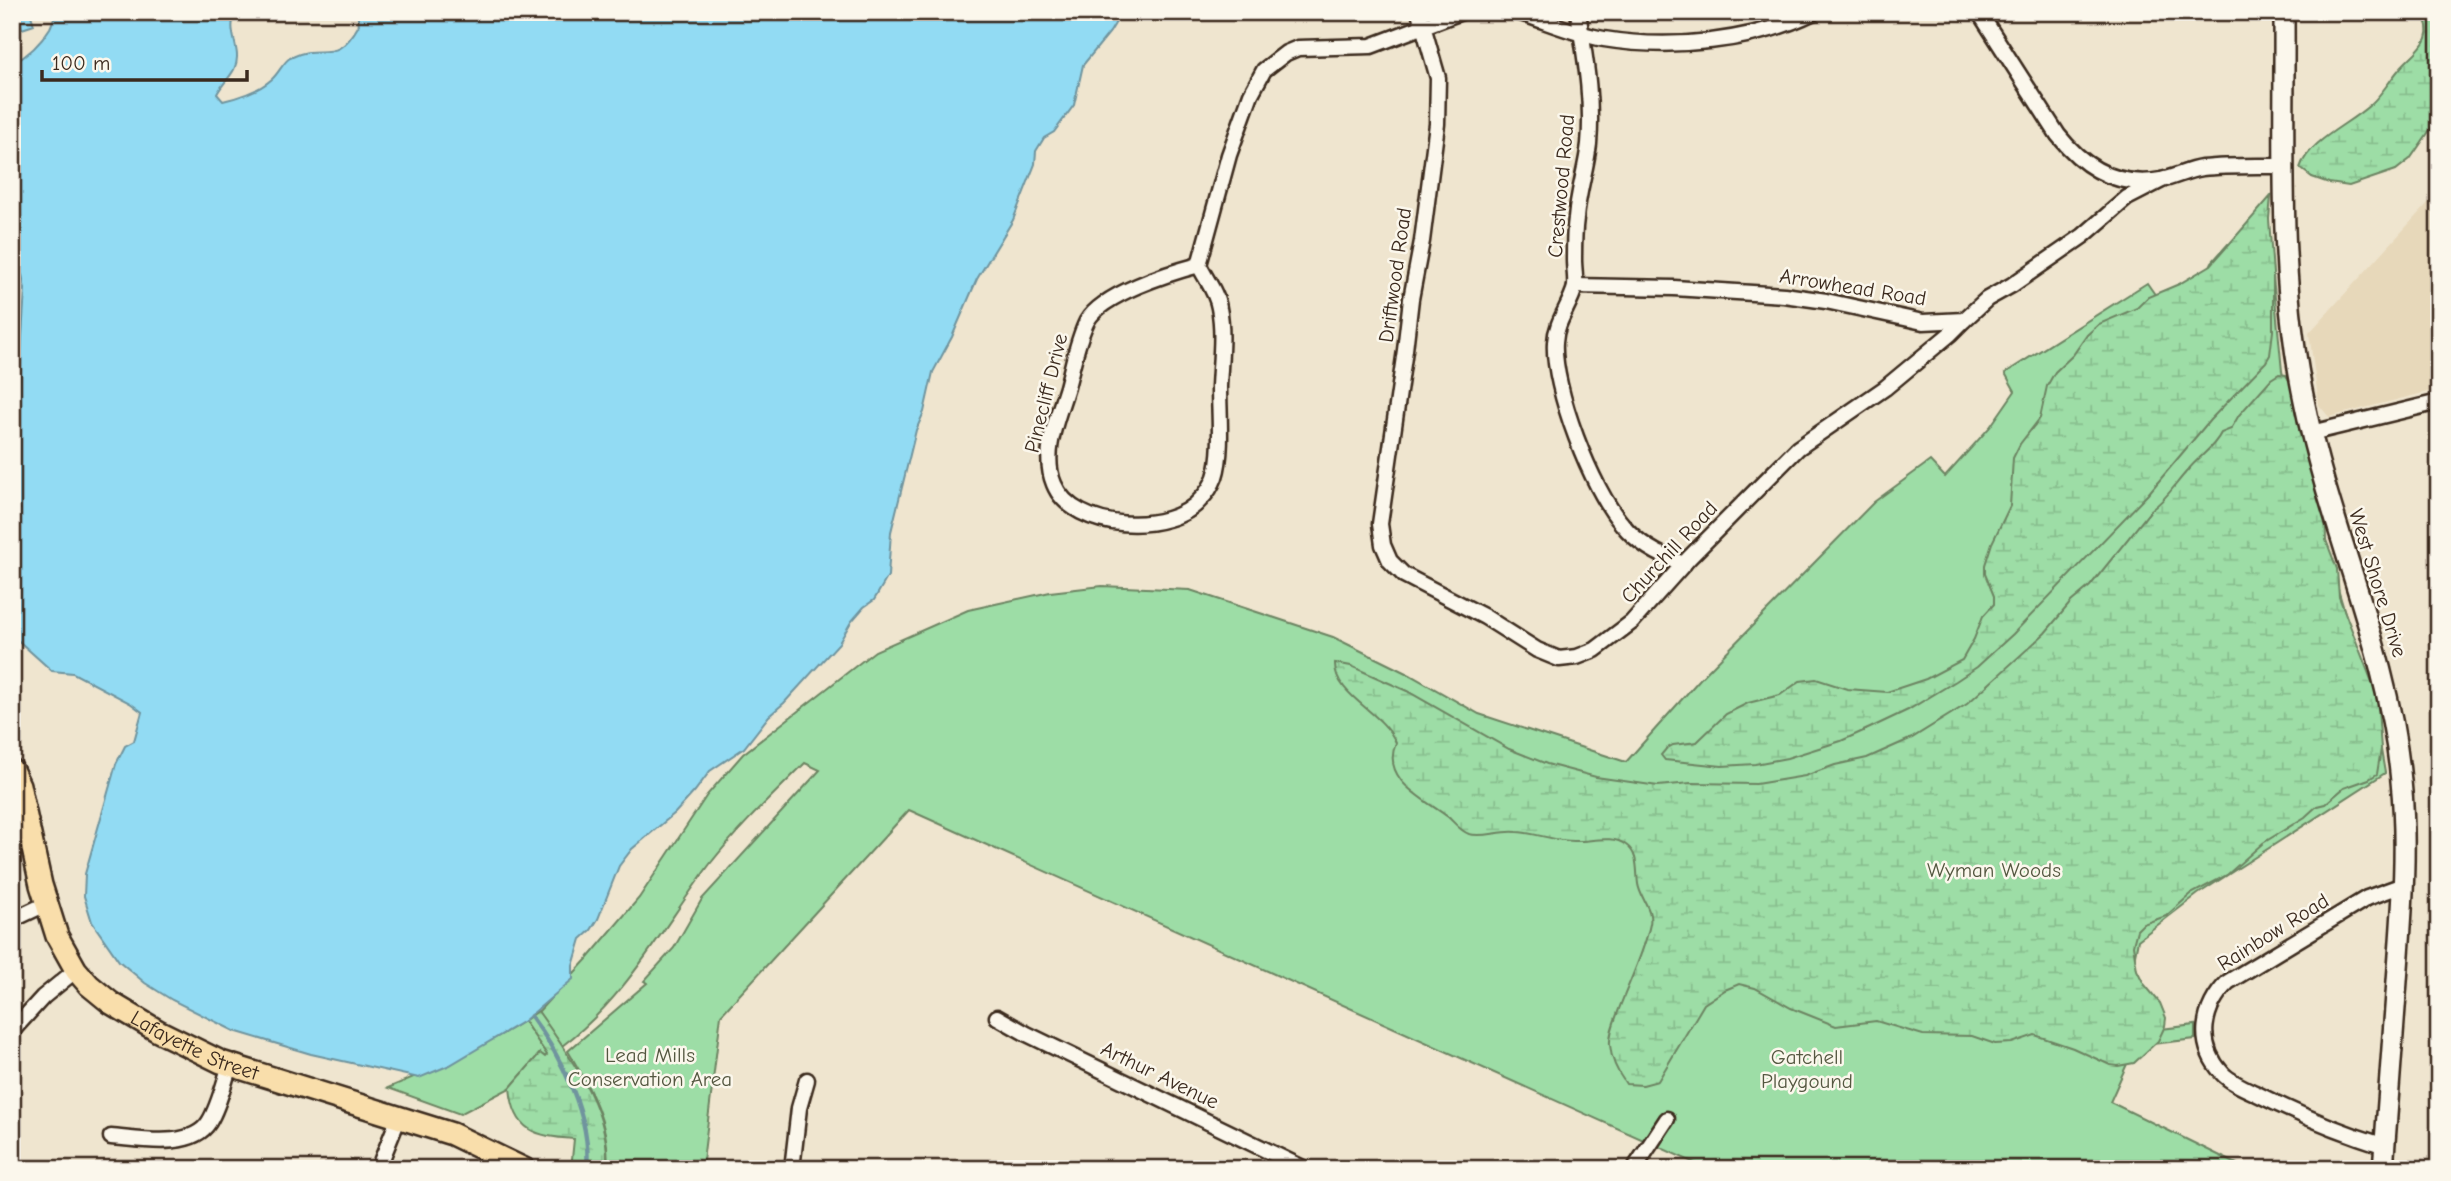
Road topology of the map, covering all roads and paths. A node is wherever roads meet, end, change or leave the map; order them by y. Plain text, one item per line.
1 (1461, 12) edge
2 (1517, 12) edge
3 (1578, 12) edge
4 (1814, 12) edge
5 (1979, 12) edge
6 (2284, 12) edge
7 (1421, 19) edge
8 (1583, 35) junction
9 (2284, 166) junction
10 (2162, 180) junction
11 (1199, 265) junction
12 (1575, 286) junction
13 (1964, 320) junction
14 (2439, 402) edge
15 (2311, 433) junction
16 (1383, 545) joint
17 (1684, 564) junction
18 (12, 770) edge
19 (2403, 886) junction
20 (46, 904) junction
21 (12, 920) edge
22 (76, 970) junction
23 (997, 1017) dead end
24 (12, 1031) edge
25 (230, 1065) junction
26 (807, 1080) dead end
27 (399, 1117) junction
28 (1667, 1119) dead end
29 (111, 1137) dead end
30 (2385, 1146) junction
31 (378, 1169) edge
32 (524, 1169) edge
33 (792, 1169) edge
34 (1305, 1169) edge
35 (1634, 1169) edge
36 (2383, 1169) edge

1 - 7 street
2 - 8 street
3 - 8 street, Crestwood Road
4 - 8 street
5 - 10 street
6 - 9 main road, West Shore Drive
7 - 11 street
7 - 16 street, Driftwood Road
8 - 12 street, Crestwood Road
9 - 10 street
9 - 15 main road, West Shore Drive
10 - 13 street
11 - 11 street, Pinecliff Drive
12 - 13 street, Arrowhead Road
12 - 17 street, Crestwood Road
13 - 17 street, Churchill Road
14 - 15 street
15 - 19 main road, West Shore Drive
16 - 17 street, Churchill Road
18 - 20 main road, Lafayette Street
19 - 30 main road, West Shore Drive
19 - 30 street, Rainbow Road
20 - 21 street
20 - 22 main road, Lafayette Street
22 - 24 street
22 - 25 main road, Lafayette Street
23 - 34 street, Arthur Avenue
25 - 27 main road, Lafayette Street
25 - 29 street
26 - 33 street
27 - 31 street
27 - 32 main road, Lafayette Street
28 - 35 street
30 - 36 main road, West Shore Drive

